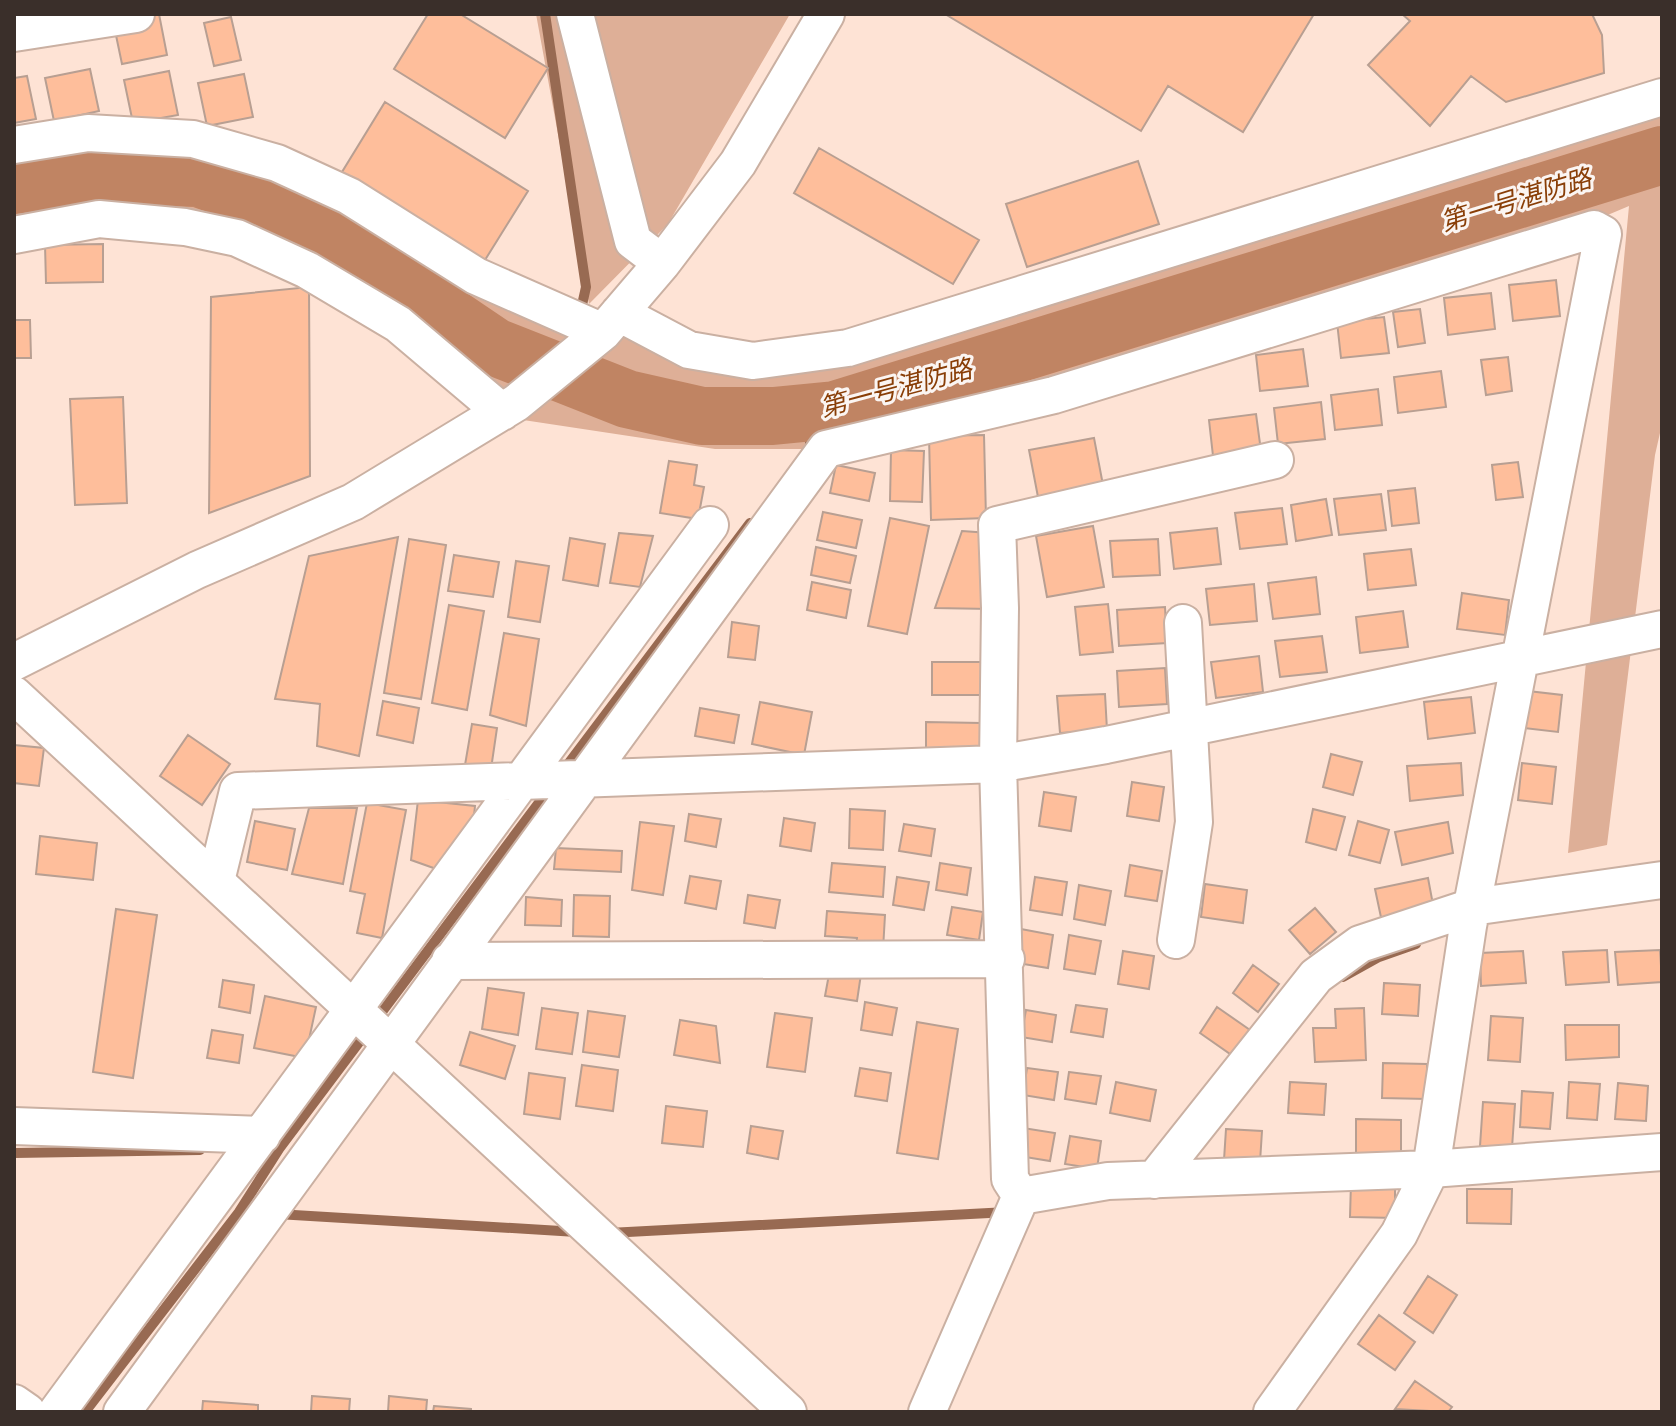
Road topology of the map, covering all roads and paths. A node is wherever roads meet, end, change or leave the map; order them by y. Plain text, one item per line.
1 (136, 14) edge
2 (575, 14) edge
3 (826, 14) edge
4 (14, 33) edge
5 (1662, 97) edge
6 (14, 145) edge
7 (14, 235) edge
8 (662, 263) junction
9 (611, 322) junction
10 (509, 408) junction
11 (1275, 460) dead end
12 (710, 525) dead end
13 (1183, 623) dead end
14 (1662, 629) edge
15 (1519, 659) junction
16 (14, 662) edge
17 (14, 695) edge
18 (1191, 727) junction
19 (998, 764) junction
20 (583, 778) junction
21 (525, 783) junction
22 (1662, 880) edge
23 (216, 881) junction
24 (1472, 907) junction
25 (1176, 940) dead end
26 (1006, 959) junction
27 (450, 961) junction
28 (355, 1008) junction
29 (391, 1040) junction
30 (14, 1126) edge
31 (262, 1135) junction
32 (1662, 1152) edge
33 (1431, 1169) junction
34 (1154, 1180) junction
35 (1021, 1196) junction
36 (14, 1403) edge
37 (27, 1412) edge
38 (57, 1412) edge
39 (122, 1412) edge
40 (788, 1412) edge
41 (927, 1412) edge
42 (1272, 1412) edge

1 - 4 street
2 - 8 street
3 - 8 street
5 - 9 street
6 - 9 street
7 - 10 street
8 - 9 street
9 - 10 street
10 - 16 street
11 - 19 street
12 - 21 street
13 - 18 street
14 - 15 street
15 - 18 street
15 - 20 street
15 - 24 street
17 - 23 street
18 - 19 street
18 - 25 street
19 - 20 street
19 - 26 street
20 - 21 street
20 - 27 street
21 - 23 street
21 - 28 street
22 - 24 street
23 - 28 street
24 - 33 street
24 - 34 street
26 - 27 street
26 - 35 street
27 - 29 street
28 - 29 street
28 - 31 street
29 - 39 street
29 - 40 street
30 - 31 street
31 - 38 street
32 - 33 street
33 - 34 street
33 - 42 street
34 - 35 street
35 - 41 street
36 - 37 street

